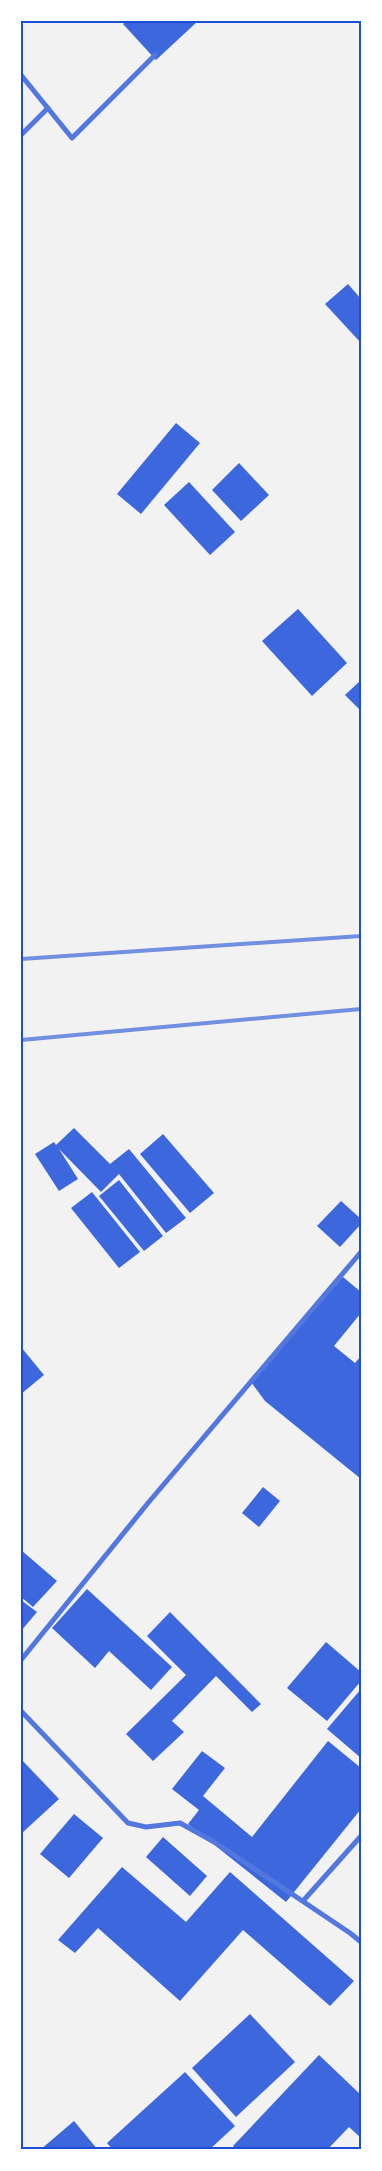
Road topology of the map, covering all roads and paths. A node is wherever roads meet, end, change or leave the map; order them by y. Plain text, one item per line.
1 (155, 55) dead end
2 (21, 75) edge
3 (48, 108) junction
4 (21, 134) edge
5 (361, 1252) edge
6 (21, 1660) edge
7 (21, 1711) edge
8 (361, 1836) edge
9 (303, 1901) junction
10 (361, 1942) edge

1 - 3 street
2 - 3 street
3 - 4 street
5 - 6 street
7 - 9 street
8 - 9 street
9 - 10 street

